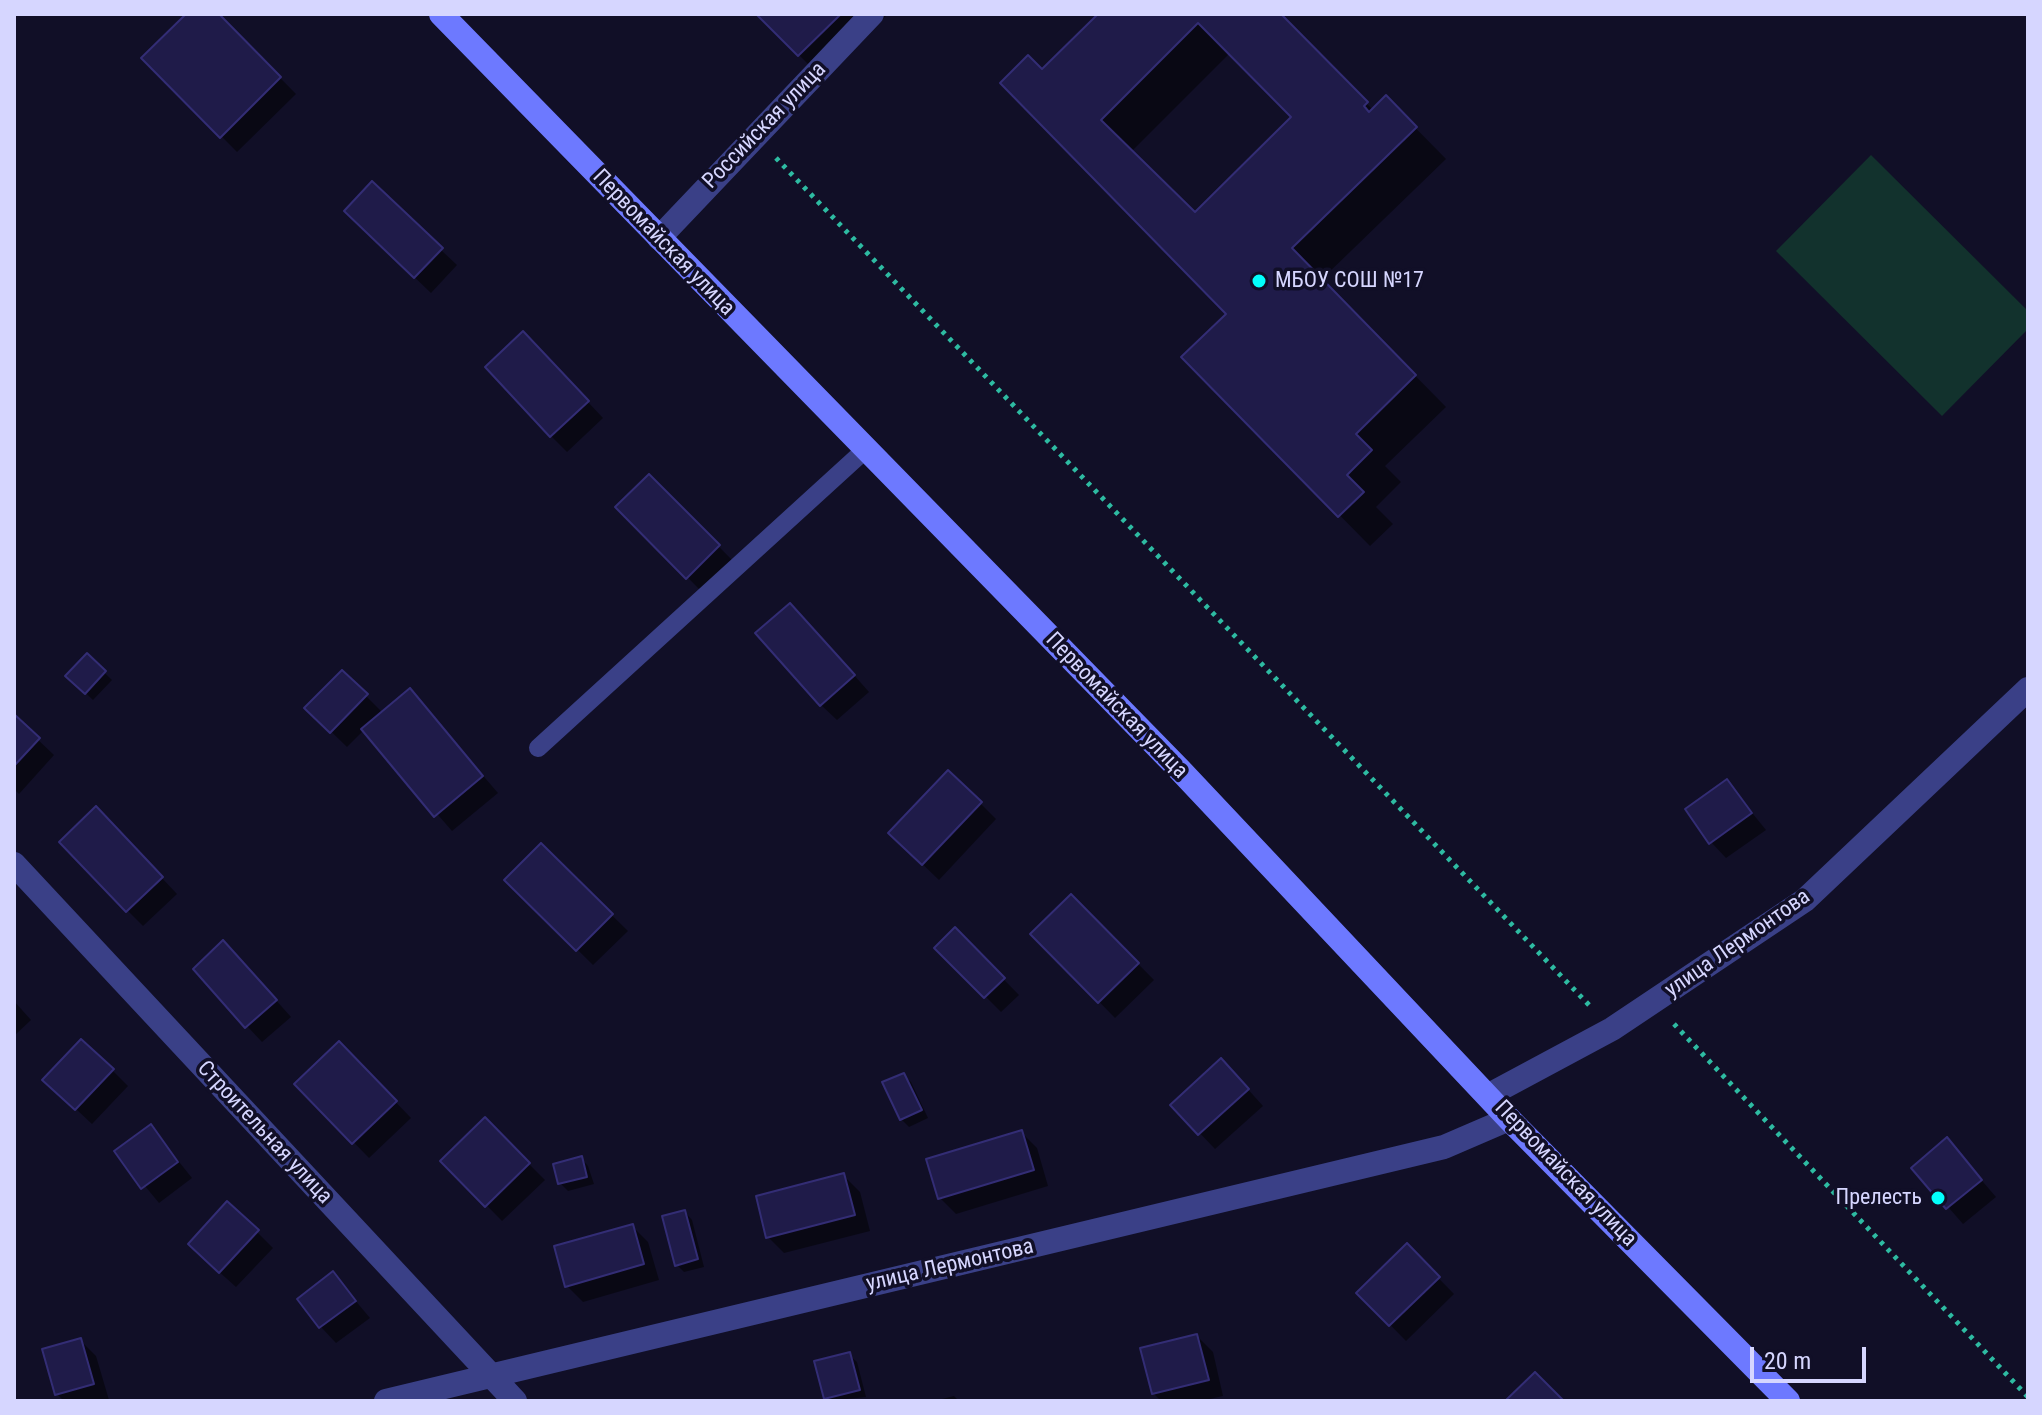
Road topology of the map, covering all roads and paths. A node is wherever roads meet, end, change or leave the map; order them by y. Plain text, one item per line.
1 (441, 14) edge
2 (872, 14) edge
3 (753, 137) junction
4 (659, 238) junction
5 (866, 449) junction
6 (2028, 689) edge
7 (538, 748) dead end
8 (14, 864) edge
9 (1654, 1003) junction
10 (1612, 1029) junction
11 (1489, 1095) junction
12 (1509, 1119) junction
13 (491, 1376) junction
14 (2028, 1397) edge
15 (386, 1401) edge
16 (515, 1401) edge
17 (1788, 1401) edge

1 - 4 street, Первомайская улица
2 - 3 street, Российская улица
3 - 4 street, Российская улица
3 - 10 path
4 - 5 street, Первомайская улица
5 - 7 lane
5 - 11 street, Первомайская улица
6 - 9 street, улица Лермонтова
8 - 13 street, Строительная улица
9 - 10 street, улица Лермонтова
9 - 14 path
10 - 11 street, улица Лермонтова
11 - 12 street, Первомайская улица
12 - 13 street, улица Лермонтова
12 - 17 street, Первомайская улица
13 - 15 street, улица Лермонтова
13 - 16 street, Строительная улица

